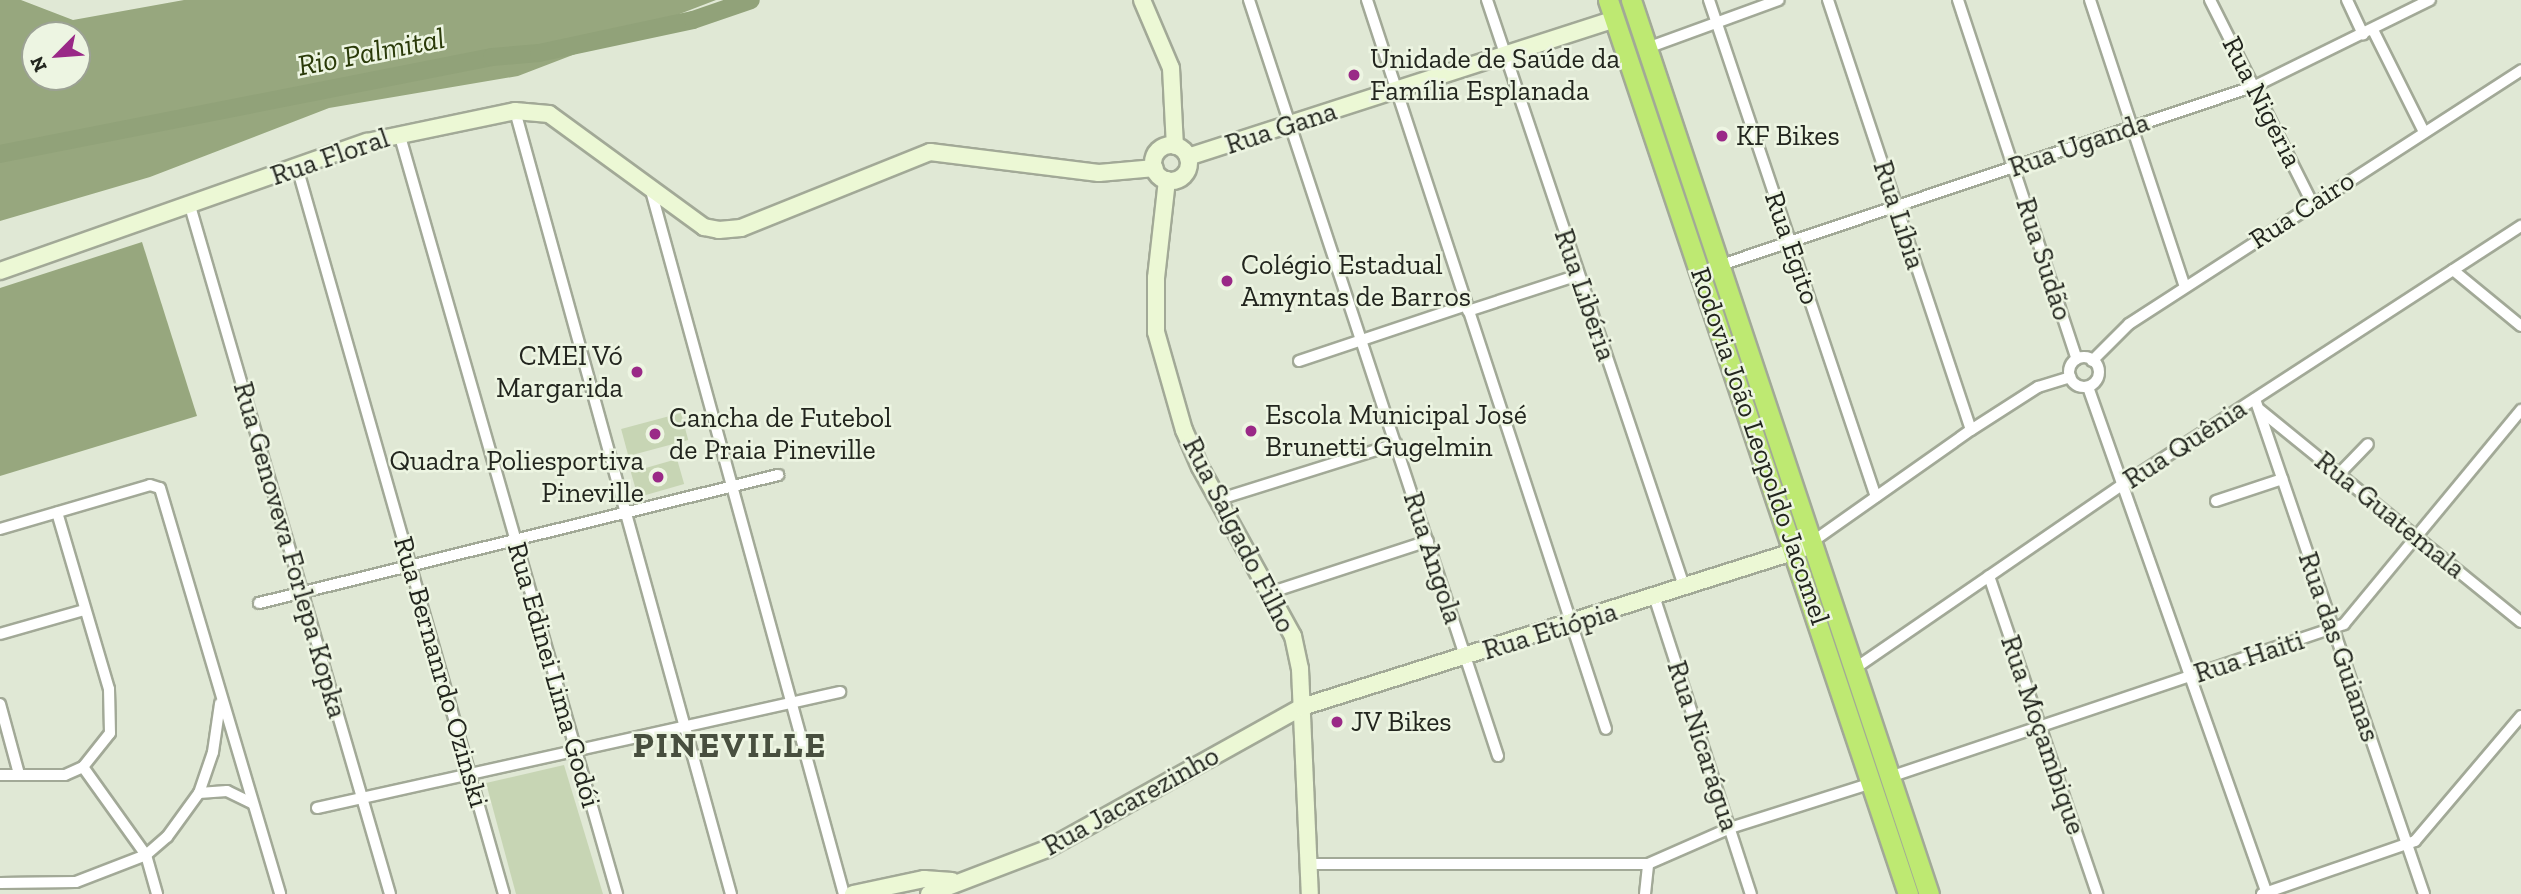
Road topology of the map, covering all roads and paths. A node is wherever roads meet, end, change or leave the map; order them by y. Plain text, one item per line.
1 (1142, 0) edge
2 (1249, 0) edge
3 (1367, 0) edge
4 (1487, 0) edge
5 (1631, 0) edge
6 (1709, 0) edge
7 (1779, 0) edge
8 (1828, 0) edge
9 (1958, 0) edge
10 (2090, 0) edge
11 (2210, 0) edge
12 (2347, 0) edge
13 (2430, 0) edge
14 (1611, 9) edge
15 (1716, 21) junction
16 (2368, 33) junction
17 (1647, 48) junction
18 (1505, 54) junction
19 (2521, 70) edge
20 (2255, 86) junction
21 (1397, 90) junction
22 (515, 111) junction
23 (1291, 125) junction
24 (2132, 127) junction
25 (2423, 130) junction
26 (399, 133) junction
27 (1175, 146) junction
28 (1188, 157) junction
29 (2014, 166) junction
30 (297, 167) junction
31 (1154, 168) junction
32 (1167, 180) junction
33 (650, 187) junction
34 (2312, 203) junction
35 (190, 206) junction
36 (1896, 206) junction
37 (2521, 226) edge
38 (1790, 242) junction
39 (1718, 266) junction
40 (2453, 270) junction
41 (0, 271) edge
42 (1578, 275) junction
43 (2185, 287) junction
44 (1467, 308) junction
45 (2521, 326) edge
46 (1363, 340) junction
47 (2077, 359) junction
48 (1299, 361) dead end
49 (2092, 361) junction
50 (2070, 377) junction
51 (2088, 387) junction
52 (2256, 404) junction
53 (2521, 410) edge
54 (1971, 430) junction
55 (1396, 444) junction
56 (2368, 444) dead end
57 (2340, 473) junction
58 (778, 475) dead end
59 (2282, 480) junction
60 (2122, 485) junction
61 (730, 486) junction
62 (1875, 497) junction
63 (1217, 500) junction
64 (2216, 501) dead end
65 (624, 511) junction
66 (57, 512) junction
67 (0, 528) edge
68 (2417, 537) junction
69 (514, 539) junction
70 (1428, 541) junction
71 (1804, 547) junction
72 (411, 565) junction
73 (1989, 576) junction
74 (1685, 589) junction
75 (1272, 592) junction
76 (303, 593) junction
77 (1655, 599) junction
78 (259, 603) dead end
79 (84, 610) junction
80 (2521, 622) edge
81 (1572, 624) junction
82 (2333, 629) junction
83 (0, 634) edge
84 (1465, 657) junction
85 (1854, 669) junction
86 (2189, 676) junction
87 (840, 692) dead end
88 (220, 695) junction
89 (790, 701) junction
90 (0, 704) edge
91 (1302, 707) junction
92 (2521, 716) edge
93 (682, 724) junction
94 (2040, 726) junction
95 (1606, 729) dead end
96 (574, 748) junction
97 (1498, 756) dead end
98 (83, 767) junction
99 (469, 771) junction
100 (19, 774) junction
101 (0, 775) edge
102 (1881, 780) junction
103 (199, 793) junction
104 (361, 797) junction
105 (252, 803) junction
106 (317, 808) dead end
107 (1730, 828) junction
108 (2406, 845) junction
109 (146, 855) junction
110 (1309, 864) junction
111 (1648, 864) junction
112 (954, 881) junction
113 (0, 883) edge
114 (2265, 893) edge
115 (157, 894) edge
116 (280, 894) edge
117 (390, 894) edge
118 (505, 894) edge
119 (617, 894) edge
120 (731, 894) edge
121 (844, 894) edge
122 (853, 894) edge
123 (929, 894) edge
124 (1310, 894) edge
125 (1645, 894) edge
126 (1751, 894) edge
127 (1908, 894) edge
128 (1930, 894) edge
129 (2097, 894) edge
130 (2424, 894) edge

1 - 27 street
2 - 23 street, Rua Angola
3 - 21 street
4 - 18 street, Rua Libéria
5 - 17 highway, Rodovia João Leopoldo Jacomel
6 - 15 street, Rua Egito
7 - 15 street
8 - 36 street, Rua Líbia
9 - 29 street, Rua Sudão
10 - 24 street
11 - 20 street, Rua Nigéria
12 - 16 street
13 - 16 street, Rua Uganda
14 - 17 highway
14 - 18 street, Rua Gana
14 - 71 highway, Rodovia João Leopoldo Jacomel
15 - 17 street
15 - 38 street, Rua Egito
16 - 20 street, Rua Uganda
16 - 25 street
17 - 39 highway, Rodovia João Leopoldo Jacomel
18 - 21 street, Rua Gana
18 - 42 street, Rua Libéria
19 - 25 street, Rua Cairo
20 - 24 street, Rua Uganda
20 - 34 street, Rua Nigéria
21 - 23 street, Rua Gana
21 - 44 street
22 - 26 street, Rua Floral
22 - 33 street, Rua Floral
22 - 65 street
23 - 28 street, Rua Gana
23 - 46 street, Rua Angola
24 - 29 street, Rua Uganda
24 - 43 street
25 - 34 street, Rua Cairo
26 - 30 street, Rua Floral
26 - 69 street, Rua Edinei Lima Godói
27 - 28 street
27 - 31 street
28 - 32 street
29 - 36 street, Rua Uganda
29 - 47 street, Rua Sudão
30 - 35 street, Rua Floral
30 - 72 street, Rua Bernanrdo Ozinski
31 - 32 street
31 - 33 street, Rua Floral
32 - 63 street, Rua Salgado Filho
33 - 61 street
34 - 43 street, Rua Cairo
35 - 41 street, Rua Floral
35 - 76 street, Rua Genoveva Forlepa Kopka
36 - 38 street, Rua Uganda
36 - 54 street, Rua Líbia
37 - 40 street, Rua Quênia
38 - 39 street, Rua Uganda
38 - 62 street, Rua Egito
39 - 71 highway, Rodovia João Leopoldo Jacomel
40 - 45 street
40 - 52 street, Rua Quênia
42 - 44 street
42 - 74 street, Rua Libéria
43 - 49 street, Rua Cairo
44 - 46 street
44 - 81 street
46 - 48 street
46 - 55 street, Rua Angola
47 - 49 street
47 - 50 street
49 - 51 street
50 - 51 street
50 - 54 street
51 - 60 street
52 - 57 street, Rua Guatemala
52 - 59 street, Rua das Guianas
52 - 60 street, Rua Quênia
53 - 68 street, Rua Haiti
54 - 62 street
55 - 63 street
55 - 70 street, Rua Angola
56 - 57 street
57 - 68 street, Rua Guatemala
58 - 61 street
59 - 64 street
59 - 82 street, Rua das Guianas
60 - 73 street, Rua Quênia
60 - 86 street
61 - 65 street
61 - 89 street
62 - 71 street
63 - 75 street, Rua Salgado Filho
65 - 69 street
65 - 93 street
66 - 67 street
66 - 79 street
66 - 88 street
68 - 80 street, Rua Guatemala
68 - 82 street, Rua Haiti
69 - 72 street
69 - 96 street, Rua Edinei Lima Godói
70 - 75 street
70 - 84 street, Rua Angola
71 - 74 street, Rua Etiópia
71 - 85 highway, Rodovia João Leopoldo Jacomel
71 - 102 highway, Rodovia João Leopoldo Jacomel
72 - 76 street
72 - 99 street, Rua Bernanrdo Ozinski
73 - 85 street, Rua Quênia
73 - 94 street, Rua Moçambique
74 - 77 street, Rua Etiópia
75 - 91 street, Rua Salgado Filho
76 - 78 street
76 - 104 street, Rua Genoveva Forlepa Kopka
77 - 81 street, Rua Etiópia
77 - 107 street, Rua Nicarágua
79 - 83 street
79 - 98 street
81 - 84 street, Rua Etiópia
81 - 95 street
82 - 86 street, Rua Haiti
82 - 108 street, Rua das Guianas
84 - 91 street, Rua Etiópia
84 - 97 street, Rua Angola
85 - 102 highway, Rodovia João Leopoldo Jacomel
86 - 94 street, Rua Haiti
86 - 114 street
87 - 89 street
88 - 103 street
88 - 105 street
89 - 93 street
89 - 121 street
90 - 100 street
91 - 110 street, Rua Salgado Filho
91 - 112 street, Rua Jacarezinho
92 - 108 street
93 - 96 street
93 - 120 street
94 - 102 street, Rua Haiti
94 - 129 street, Rua Moçambique
96 - 99 street
96 - 119 street, Rua Edinei Lima Godói
98 - 100 street
98 - 109 street
99 - 104 street
99 - 118 street, Rua Bernanrdo Ozinski
100 - 101 street
102 - 107 street, Rua Haiti
102 - 127 highway, Rodovia João Leopoldo Jacomel
102 - 128 highway, Rodovia João Leopoldo Jacomel
103 - 105 street
103 - 109 street
104 - 106 street
104 - 117 street, Rua Genoveva Forlepa Kopka
105 - 116 street
107 - 111 street, Rua Haiti
107 - 126 street, Rua Nicarágua
108 - 114 street
108 - 130 street, Rua das Guianas
109 - 113 street
109 - 115 street
110 - 111 street
110 - 124 street, Rua Salgado Filho
111 - 125 street
112 - 122 street, Rua Jacarezinho
112 - 123 street, Rua Jacarezinho

